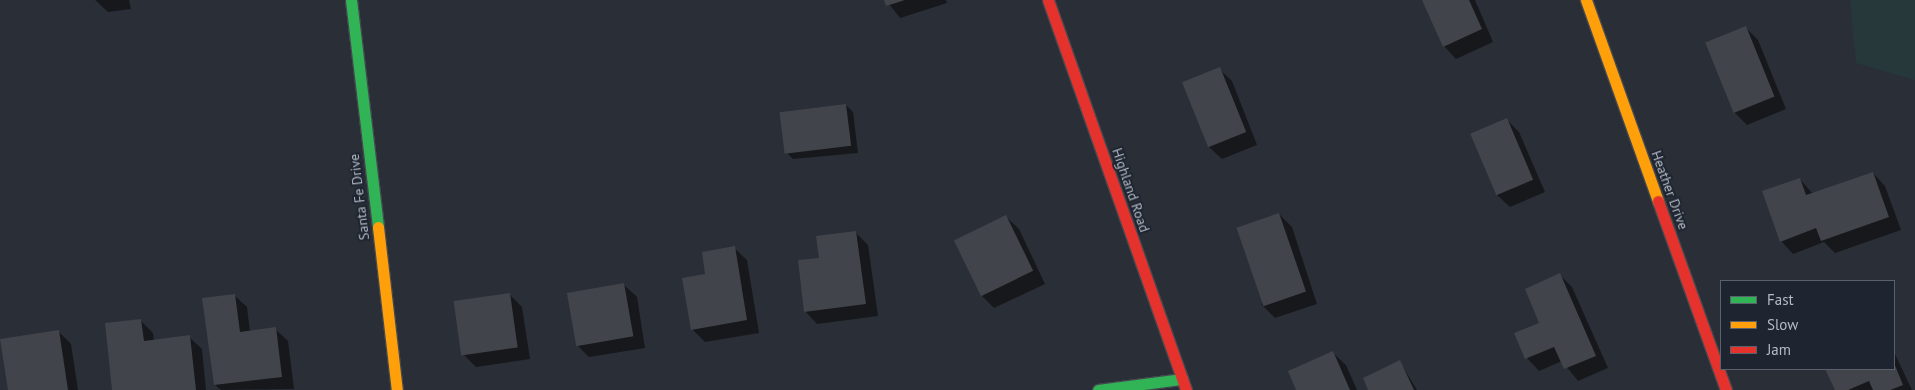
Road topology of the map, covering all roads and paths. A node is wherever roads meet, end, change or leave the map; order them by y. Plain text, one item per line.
1 (351, 0) edge
2 (1048, 0) edge
3 (1586, 0) edge
4 (1184, 385) edge
5 (397, 390) edge
6 (1098, 390) edge
7 (1726, 390) edge

1 - 5 street, Santa Fe Drive
2 - 4 street, Highland Road
3 - 7 street, Heather Drive
4 - 6 street

